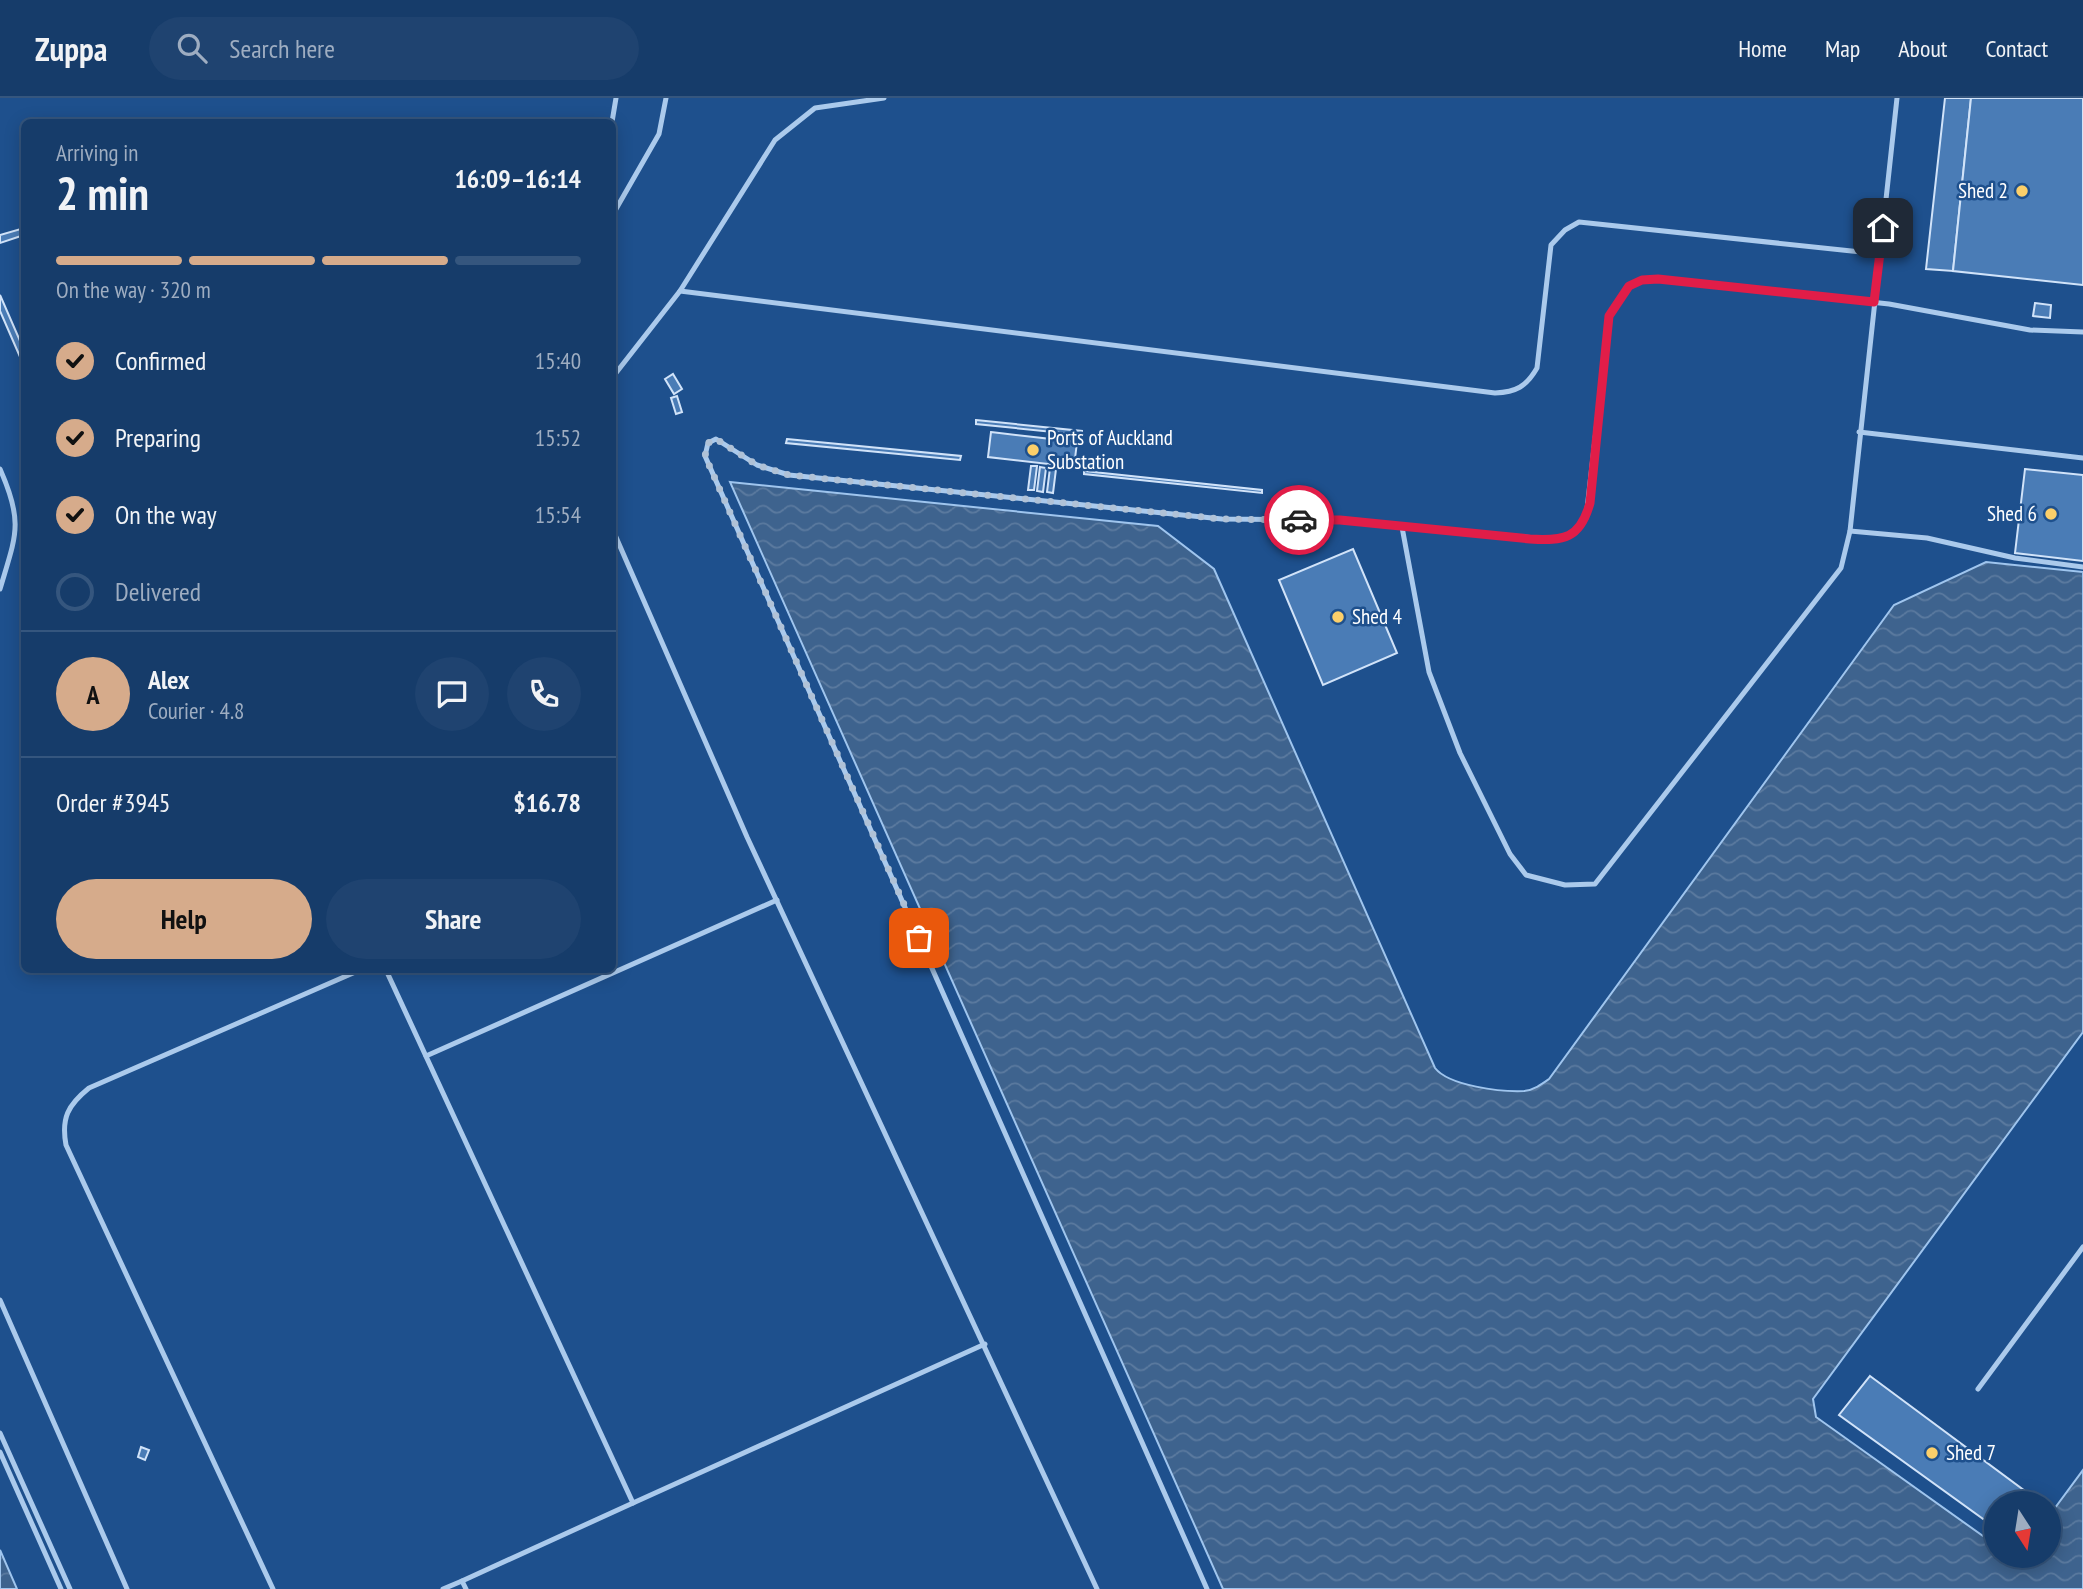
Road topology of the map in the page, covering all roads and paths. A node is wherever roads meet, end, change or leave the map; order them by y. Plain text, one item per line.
1 (616, 98) edge
2 (666, 98) edge
3 (884, 98) edge
4 (1897, 98) edge
5 (612, 119) edge
6 (616, 209) edge
7 (1880, 254) junction
8 (680, 291) junction
9 (1874, 302) junction
10 (2083, 332) edge
11 (616, 373) edge
12 (1859, 432) junction
13 (2083, 458) edge
14 (0, 469) edge
15 (1402, 527) junction
16 (1850, 531) junction
17 (616, 537) edge
18 (2083, 567) edge
19 (0, 589) edge
20 (777, 900) junction
21 (616, 972) edge
22 (353, 973) edge
23 (387, 973) edge
24 (613, 973) edge
25 (426, 1056) junction
26 (2083, 1247) edge
27 (0, 1300) edge
28 (985, 1344) junction
29 (1978, 1389) dead end
30 (0, 1433) edge
31 (0, 1452) edge
32 (633, 1503) junction
33 (462, 1581) junction
34 (61, 1589) edge
35 (70, 1589) edge
36 (127, 1589) edge
37 (273, 1589) edge
38 (443, 1589) edge
39 (466, 1589) edge
40 (1097, 1589) edge
41 (1207, 1589) edge

1 - 5 lane
2 - 6 lane
3 - 8 lane
4 - 7 lane
7 - 8 lane
7 - 9 lane
8 - 11 lane
9 - 10 lane
9 - 12 lane
9 - 15 lane
12 - 13 lane
12 - 16 lane
14 - 19 lane
15 - 16 lane
15 - 41 lane
16 - 18 lane
17 - 20 lane
20 - 21 lane
20 - 28 lane
22 - 37 lane
23 - 25 lane
24 - 25 lane
25 - 32 lane
26 - 29 lane
27 - 36 lane
28 - 32 lane
28 - 40 lane
30 - 35 lane
31 - 34 lane
32 - 33 lane
33 - 38 lane
33 - 39 lane

